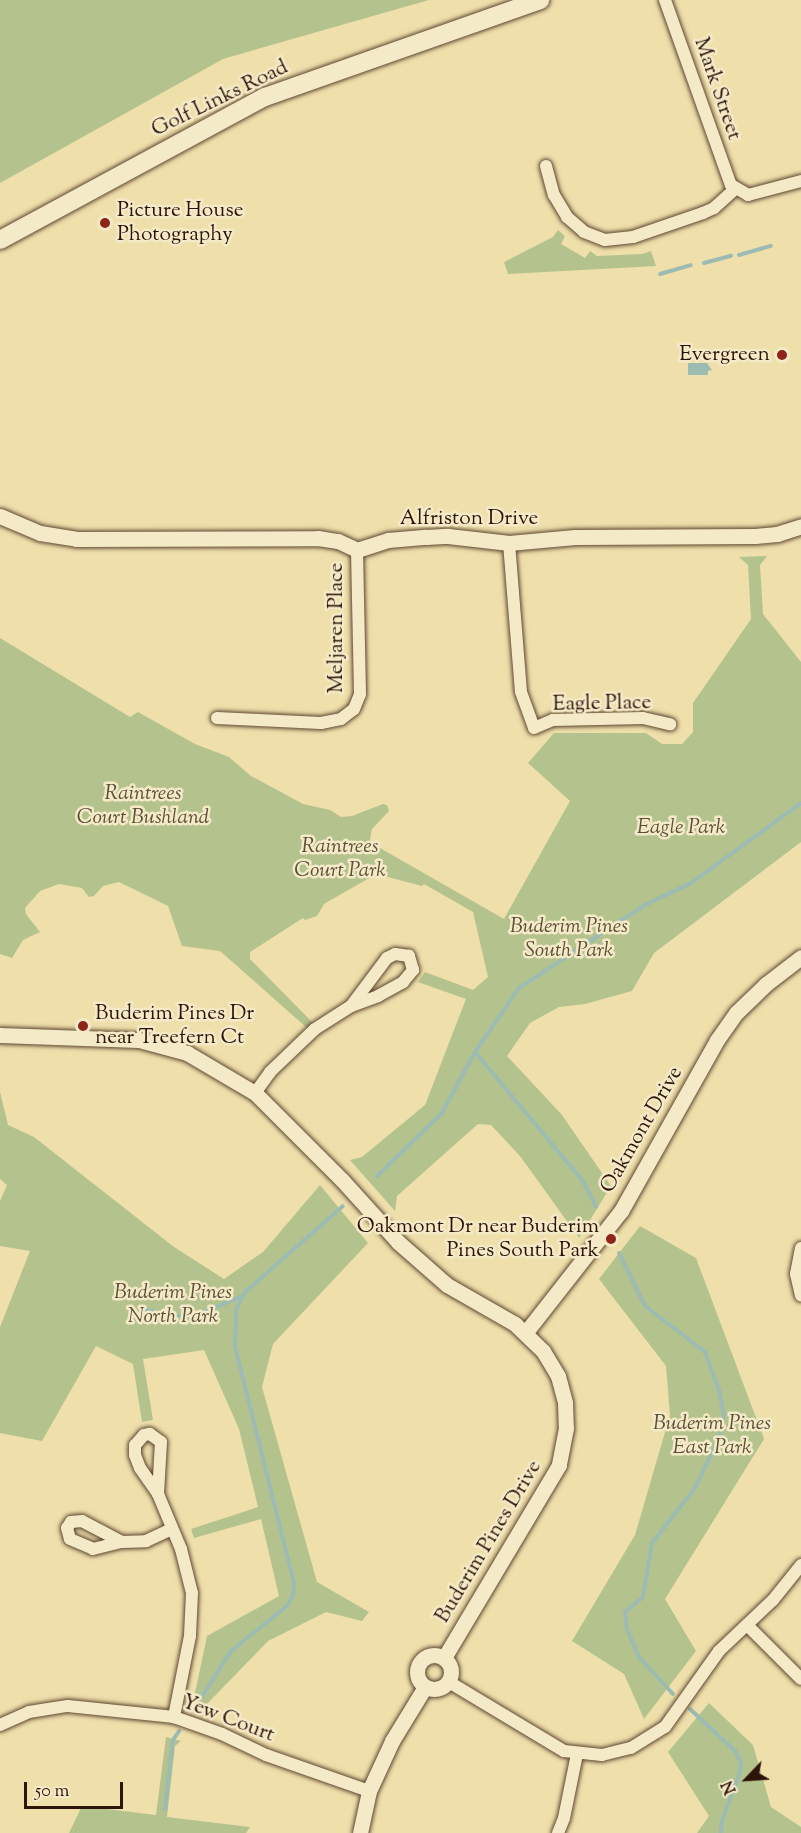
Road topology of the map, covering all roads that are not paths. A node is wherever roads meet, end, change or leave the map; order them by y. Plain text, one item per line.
1 (540, 0) edge
2 (665, 0) edge
3 (546, 166) dead end
4 (801, 181) edge
5 (735, 189) junction
6 (0, 240) edge
7 (0, 516) edge
8 (801, 526) edge
9 (509, 543) junction
10 (357, 550) junction
11 (217, 718) dead end
12 (670, 724) dead end
13 (801, 957) edge
14 (351, 1006) junction
15 (0, 1035) edge
16 (255, 1093) junction
17 (801, 1248) edge
18 (801, 1295) edge
19 (526, 1332) junction
20 (158, 1494) dead end
21 (172, 1529) junction
22 (122, 1542) dead end
23 (801, 1565) edge
24 (747, 1625) junction
25 (444, 1658) junction
26 (800, 1677) edge
27 (449, 1682) junction
28 (425, 1687) junction
29 (174, 1717) junction
30 (0, 1725) edge
31 (577, 1754) junction
32 (369, 1791) junction
33 (360, 1833) edge
34 (558, 1833) edge

1 - 6 main road, Golf Links Road
2 - 5 street, Mark Street
3 - 5 street
4 - 5 street
7 - 10 street
8 - 9 street, Alfriston Drive
9 - 10 street, Alfriston Drive
9 - 12 street, Eagle Place
10 - 11 street, Meljaren Place
13 - 19 street, Oakmont Drive
14 - 14 street
14 - 16 street
15 - 16 street, Buderim Pines Drive
16 - 19 street, Buderim Pines Drive
17 - 18 street
19 - 25 street, Buderim Pines Drive
20 - 21 street
21 - 22 street
21 - 29 street
23 - 24 street
24 - 26 street
24 - 31 street
25 - 27 street
25 - 28 street
27 - 28 street
27 - 31 street
28 - 32 street
29 - 30 street, Yew Court
29 - 32 street, Yew Court
31 - 34 street
32 - 33 street

